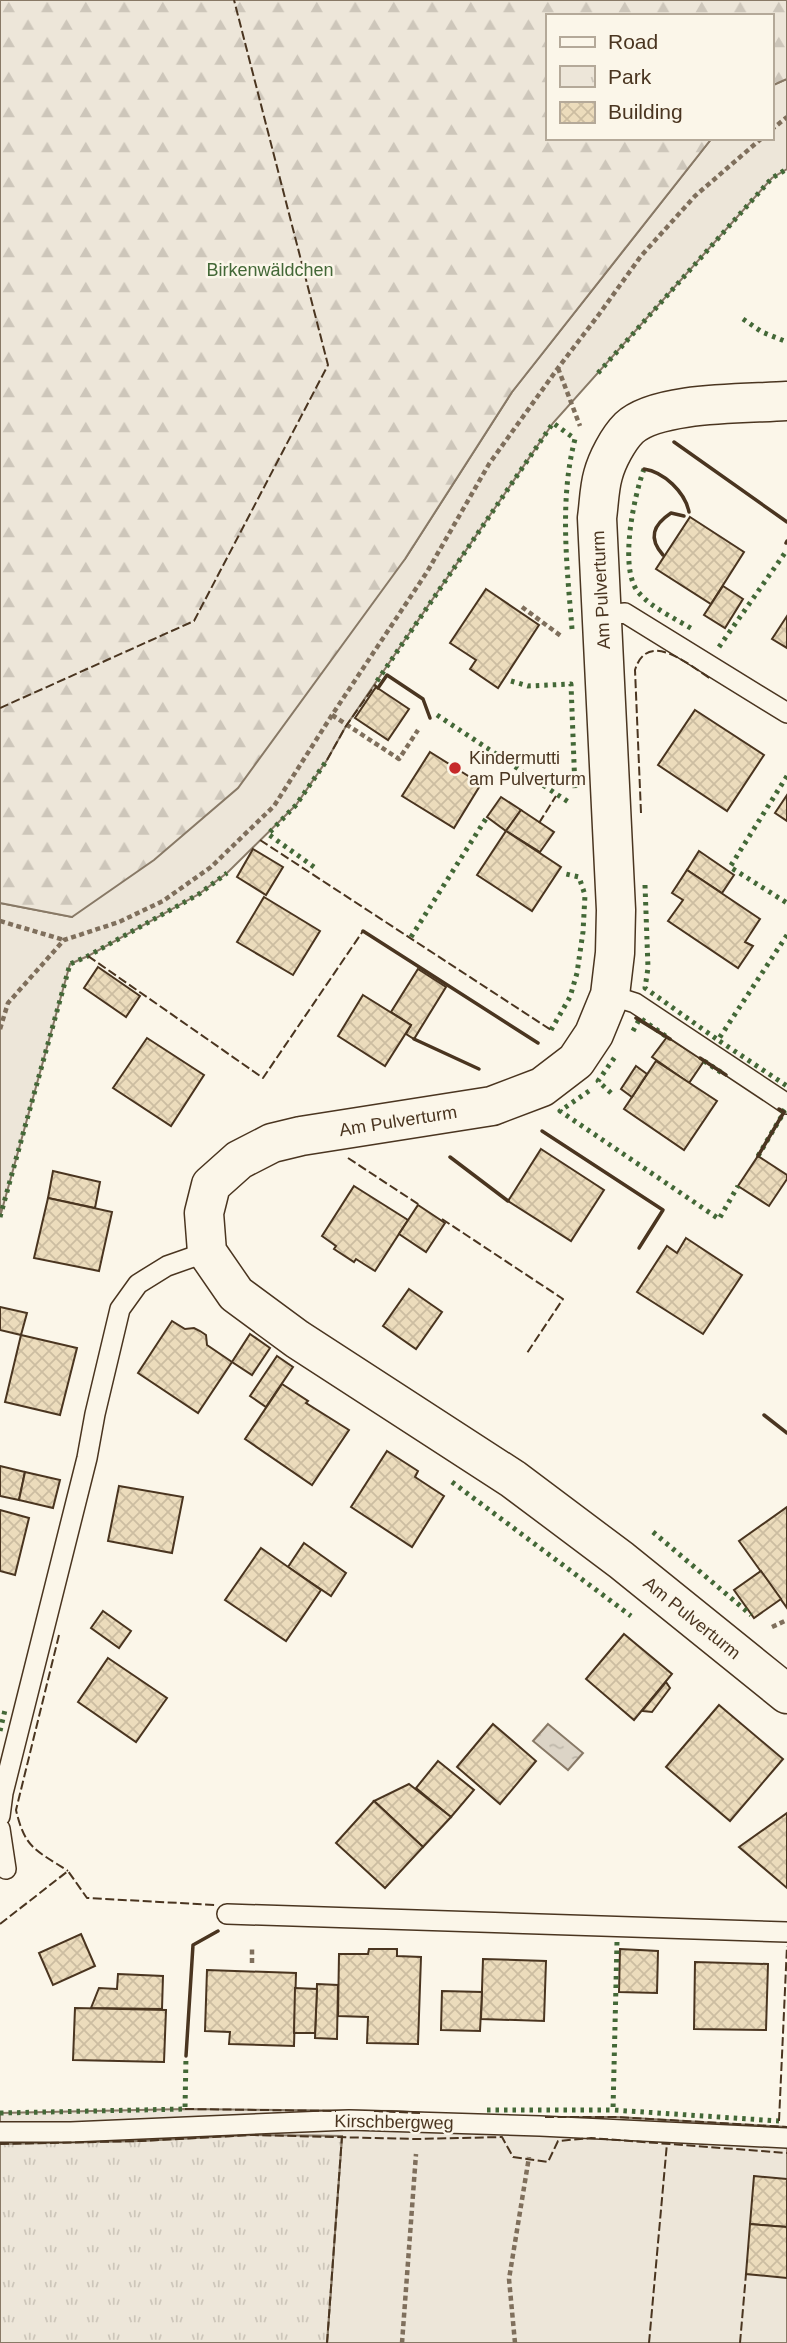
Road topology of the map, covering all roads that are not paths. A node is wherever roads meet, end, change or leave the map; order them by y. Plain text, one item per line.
1 (787, 401) edge
2 (603, 615) junction
3 (787, 713) edge
4 (610, 995) junction
5 (787, 1104) edge
6 (207, 1252) junction
7 (787, 1694) edge
8 (0, 1816) edge
9 (0, 1829) edge
10 (6, 1869) dead end
11 (227, 1914) dead end
12 (787, 1932) edge
13 (0, 2132) edge
14 (787, 2138) edge

1 - 2 street, Am Pulverturm
2 - 3 lane
2 - 4 street, Am Pulverturm
4 - 5 lane
4 - 6 street, Am Pulverturm
6 - 7 street, Am Pulverturm
6 - 8 lane
9 - 10 lane
11 - 12 lane
13 - 14 lane, Kirschbergweg

